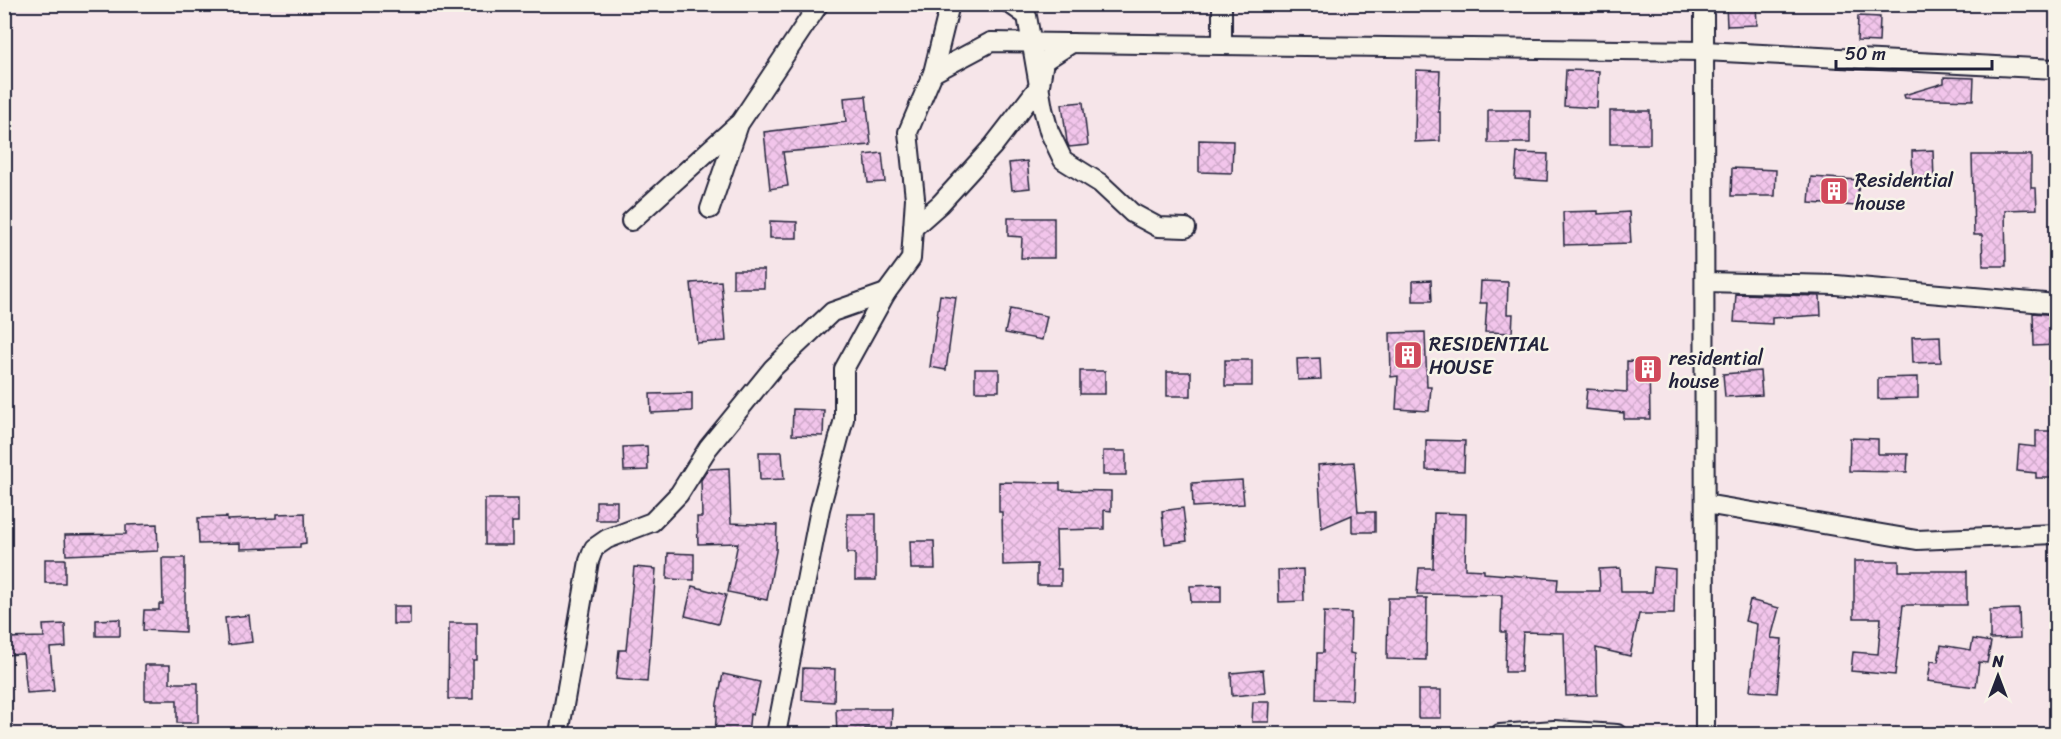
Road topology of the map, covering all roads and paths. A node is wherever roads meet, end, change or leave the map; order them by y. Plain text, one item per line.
1 (819, 4) edge
2 (950, 4) edge
3 (1011, 4) edge
4 (1222, 4) edge
5 (1704, 4) edge
6 (1026, 10) edge
7 (1033, 43) junction
8 (1072, 43) junction
9 (1222, 45) junction
10 (1704, 51) junction
11 (2056, 69) edge
12 (933, 73) junction
13 (1040, 85) junction
14 (739, 124) junction
15 (710, 209) dead end
16 (631, 221) dead end
17 (913, 228) junction
18 (1186, 228) dead end
19 (1705, 282) junction
20 (886, 293) junction
21 (2056, 304) edge
22 (1705, 504) junction
23 (2056, 534) edge
24 (558, 735) edge
25 (776, 735) edge
26 (1500, 735) edge
27 (1617, 735) edge
28 (1705, 735) edge

1 - 14 street
2 - 12 street
3 - 6 street
4 - 9 street
5 - 10 street
6 - 7 street
6 - 8 street
7 - 8 street
7 - 12 street
7 - 13 street
8 - 9 street
8 - 13 street
9 - 10 street
10 - 11 street
10 - 19 street
12 - 17 street
13 - 17 street
13 - 18 street
14 - 15 street
14 - 16 street
17 - 20 street
19 - 21 street
19 - 22 street
20 - 24 street
20 - 25 street
22 - 23 street
22 - 28 street
26 - 27 street

